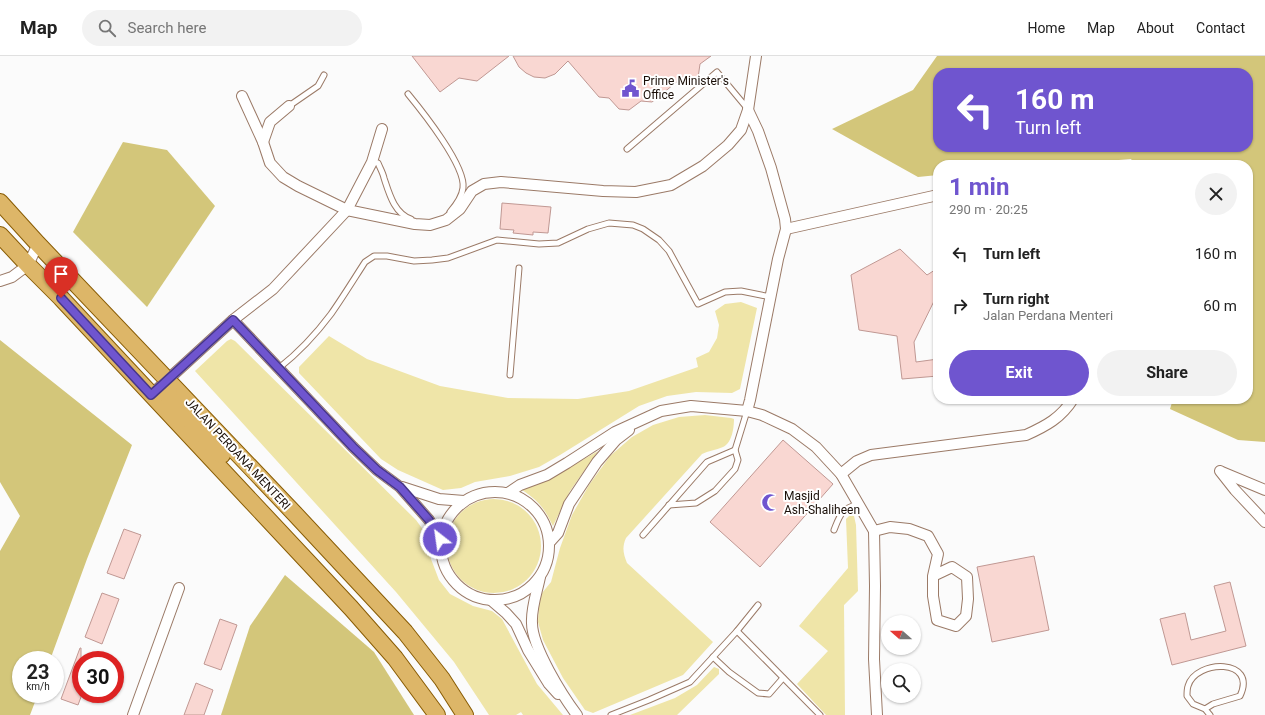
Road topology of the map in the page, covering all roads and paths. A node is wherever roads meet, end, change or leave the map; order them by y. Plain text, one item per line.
1 (756, 56) edge
2 (324, 75) dead end
3 (408, 94) dead end
4 (242, 96) dead end
5 (289, 106) joint
6 (748, 110) junction
7 (382, 129) dead end
8 (263, 142) junction
9 (627, 149) dead end
10 (372, 162) junction
11 (933, 197) edge
12 (0, 202) edge
13 (347, 210) junction
14 (786, 229) junction
15 (0, 235) edge
16 (38, 244) junction
17 (28, 265) junction
18 (519, 268) dead end
19 (0, 281) edge
20 (771, 297) junction
21 (233, 320) junction
22 (279, 368) junction
23 (510, 375) dead end
24 (168, 379) junction
25 (151, 395) junction
26 (1069, 404) edge
27 (746, 410) junction
28 (641, 419) junction
29 (735, 450) junction
30 (841, 474) junction
31 (400, 487) junction
32 (1265, 490) edge
33 (508, 493) junction
34 (464, 501) junction
35 (858, 504) junction
36 (669, 505) junction
37 (263, 514) junction
38 (1265, 522) edge
39 (834, 530) dead end
40 (874, 531) junction
41 (643, 535) dead end
42 (440, 539) junction
43 (549, 543) junction
44 (540, 576) junction
45 (933, 576) junction
46 (178, 588) dead end
47 (492, 601) junction
48 (758, 605) dead end
49 (737, 631) junction
50 (713, 657) junction
51 (783, 678) junction
52 (1205, 709) junction
53 (576, 714) edge
54 (133, 715) edge
55 (437, 715) edge
56 (465, 715) edge
57 (611, 715) edge
58 (820, 715) edge
59 (877, 715) edge
60 (1210, 715) edge

1 - 6 street
2 - 5 lane
3 - 10 lane
4 - 8 street
5 - 8 street
6 - 9 lane
6 - 13 street
6 - 14 street
7 - 10 street
8 - 13 street
10 - 13 street
11 - 14 street
12 - 16 main road, JALAN PERDANA MENTERI
13 - 21 street
14 - 20 street
15 - 17 main road, JALAN PERDANA MENTERI
16 - 17 street
16 - 24 main road, JALAN PERDANA MENTERI
17 - 19 street
17 - 25 main road, JALAN PERDANA MENTERI
18 - 23 lane
20 - 22 lane
20 - 27 street
21 - 22 street
21 - 24 street
22 - 31 street
24 - 25 street
24 - 37 main road
24 - 56 main road, JALAN PERDANA MENTERI
25 - 37 main road, JALAN PERDANA MENTERI
26 - 30 street
27 - 28 street
27 - 29 lane
27 - 30 street
28 - 33 street
28 - 43 street
29 - 36 lane
29 - 36 lane
30 - 35 street
31 - 34 street
31 - 42 street
32 - 38 street
33 - 34 street
33 - 43 street
34 - 42 street
35 - 39 lane
35 - 40 street
36 - 41 lane
37 - 55 main road, JALAN PERDANA MENTERI
40 - 45 street
40 - 59 street
42 - 47 street
43 - 44 street
44 - 47 street
44 - 53 street
45 - 45 street
46 - 54 street
47 - 53 street
48 - 49 lane
49 - 50 lane
49 - 51 lane
50 - 51 lane
50 - 57 lane
51 - 58 lane
52 - 52 lane
52 - 60 lane

